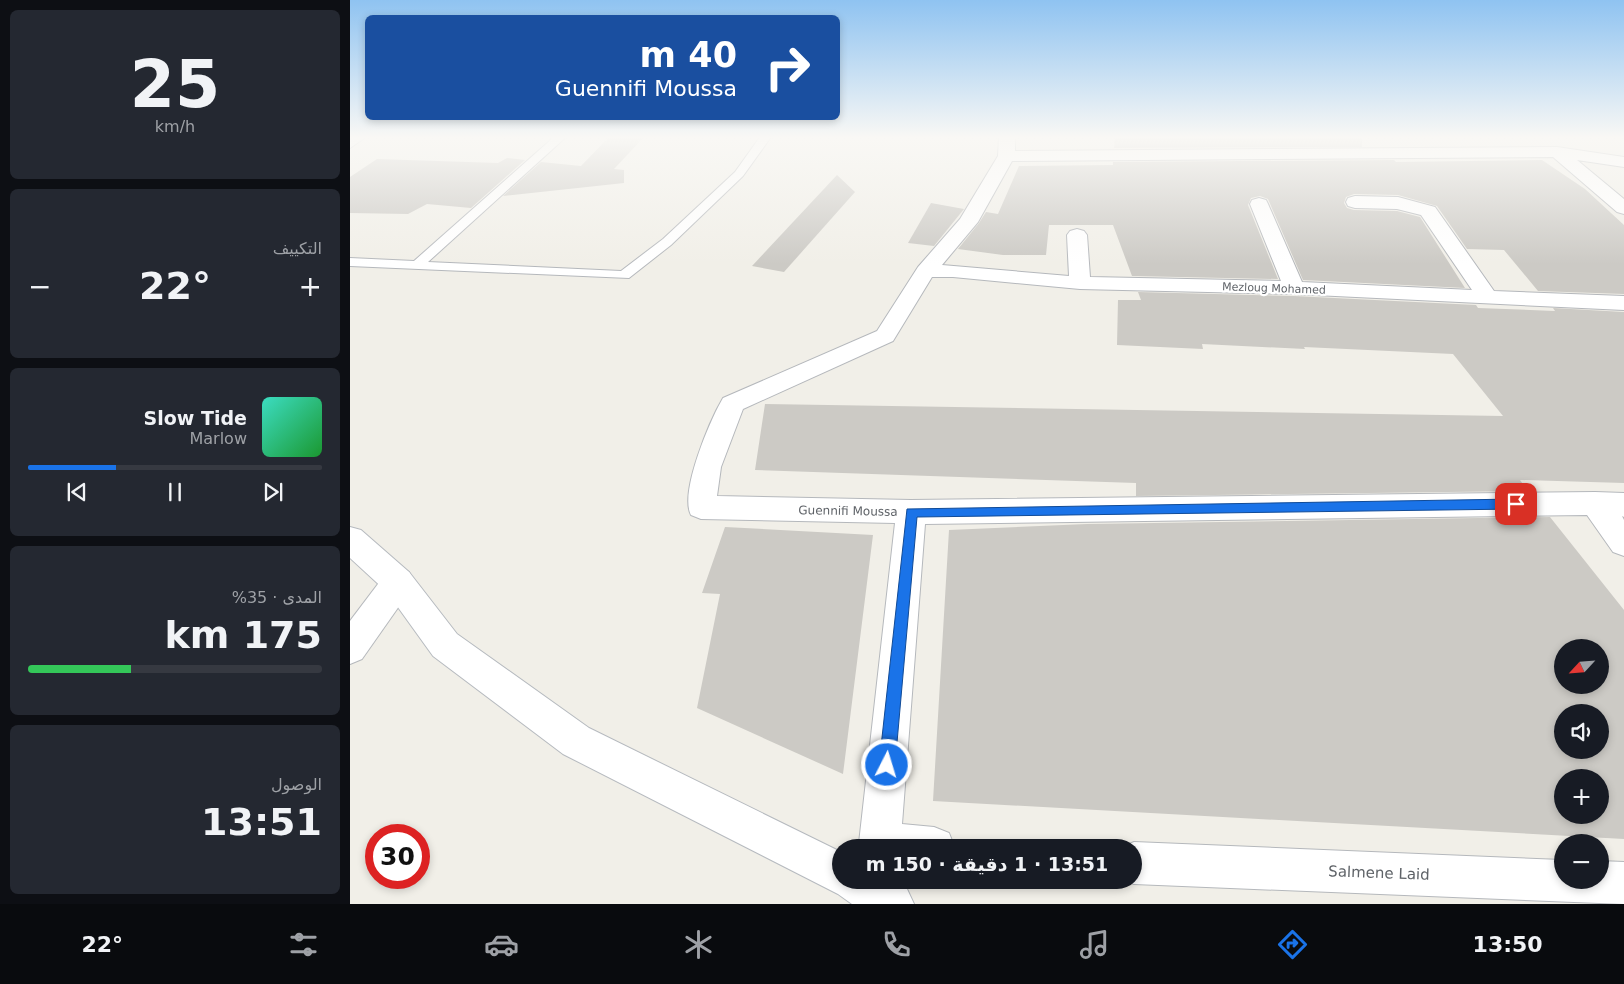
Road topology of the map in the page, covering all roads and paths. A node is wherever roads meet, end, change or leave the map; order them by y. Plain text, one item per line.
1 (514, 179) edge
2 (734, 179) edge
3 (993, 179) edge
4 (1589, 179) edge
5 (1355, 202) dead end
6 (1259, 204) dead end
7 (1624, 208) edge
8 (1078, 236) dead end
9 (350, 262) edge
10 (417, 265) junction
11 (925, 271) junction
12 (1080, 283) junction
13 (1294, 288) junction
14 (1488, 297) junction
15 (1624, 303) edge
16 (1595, 503) junction
17 (1624, 505) edge
18 (911, 512) junction
19 (350, 539) edge
20 (1624, 543) edge
21 (398, 582) junction
22 (350, 648) edge
23 (879, 839) edge
24 (1142, 863) edge
25 (832, 869) edge
26 (1624, 884) edge
27 (868, 889) edge
28 (892, 904) edge

1 - 10 lane
2 - 10 lane
3 - 11 street
4 - 7 street
5 - 14 street
6 - 13 street
8 - 12 street
9 - 10 lane
11 - 12 street, Mezloug Mohamed
11 - 18 street, Guennifi Moussa
12 - 13 street, Mezloug Mohamed
13 - 14 street, Mezloug Mohamed
14 - 15 street, Mezloug Mohamed
16 - 17 street, Guennifi Moussa
16 - 18 street, Guennifi Moussa
16 - 20 street
18 - 23 street
19 - 21 street
21 - 22 street
21 - 25 street
24 - 26 street, Salmene Laid
27 - 28 street

